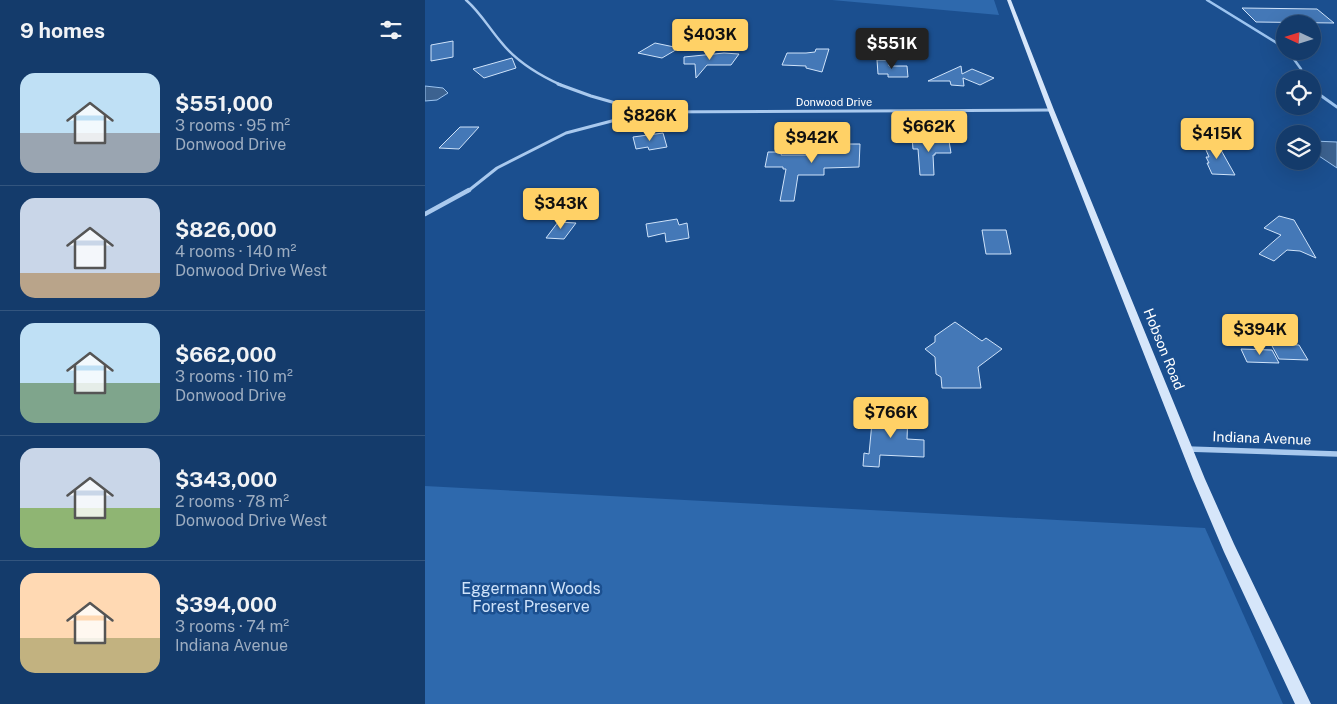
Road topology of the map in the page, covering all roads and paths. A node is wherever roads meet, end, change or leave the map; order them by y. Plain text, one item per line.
1 (466, 0) edge
2 (1009, 0) edge
3 (1051, 110) junction
4 (647, 112) junction
5 (425, 214) edge
6 (1187, 449) junction
7 (1337, 454) edge
8 (1303, 704) edge

1 - 4 street
2 - 3 main road, Hobson Road
3 - 4 street, Donwood Drive
3 - 6 main road, Hobson Road
4 - 5 street
6 - 7 street, Indiana Avenue
6 - 8 main road, Hobson Road

